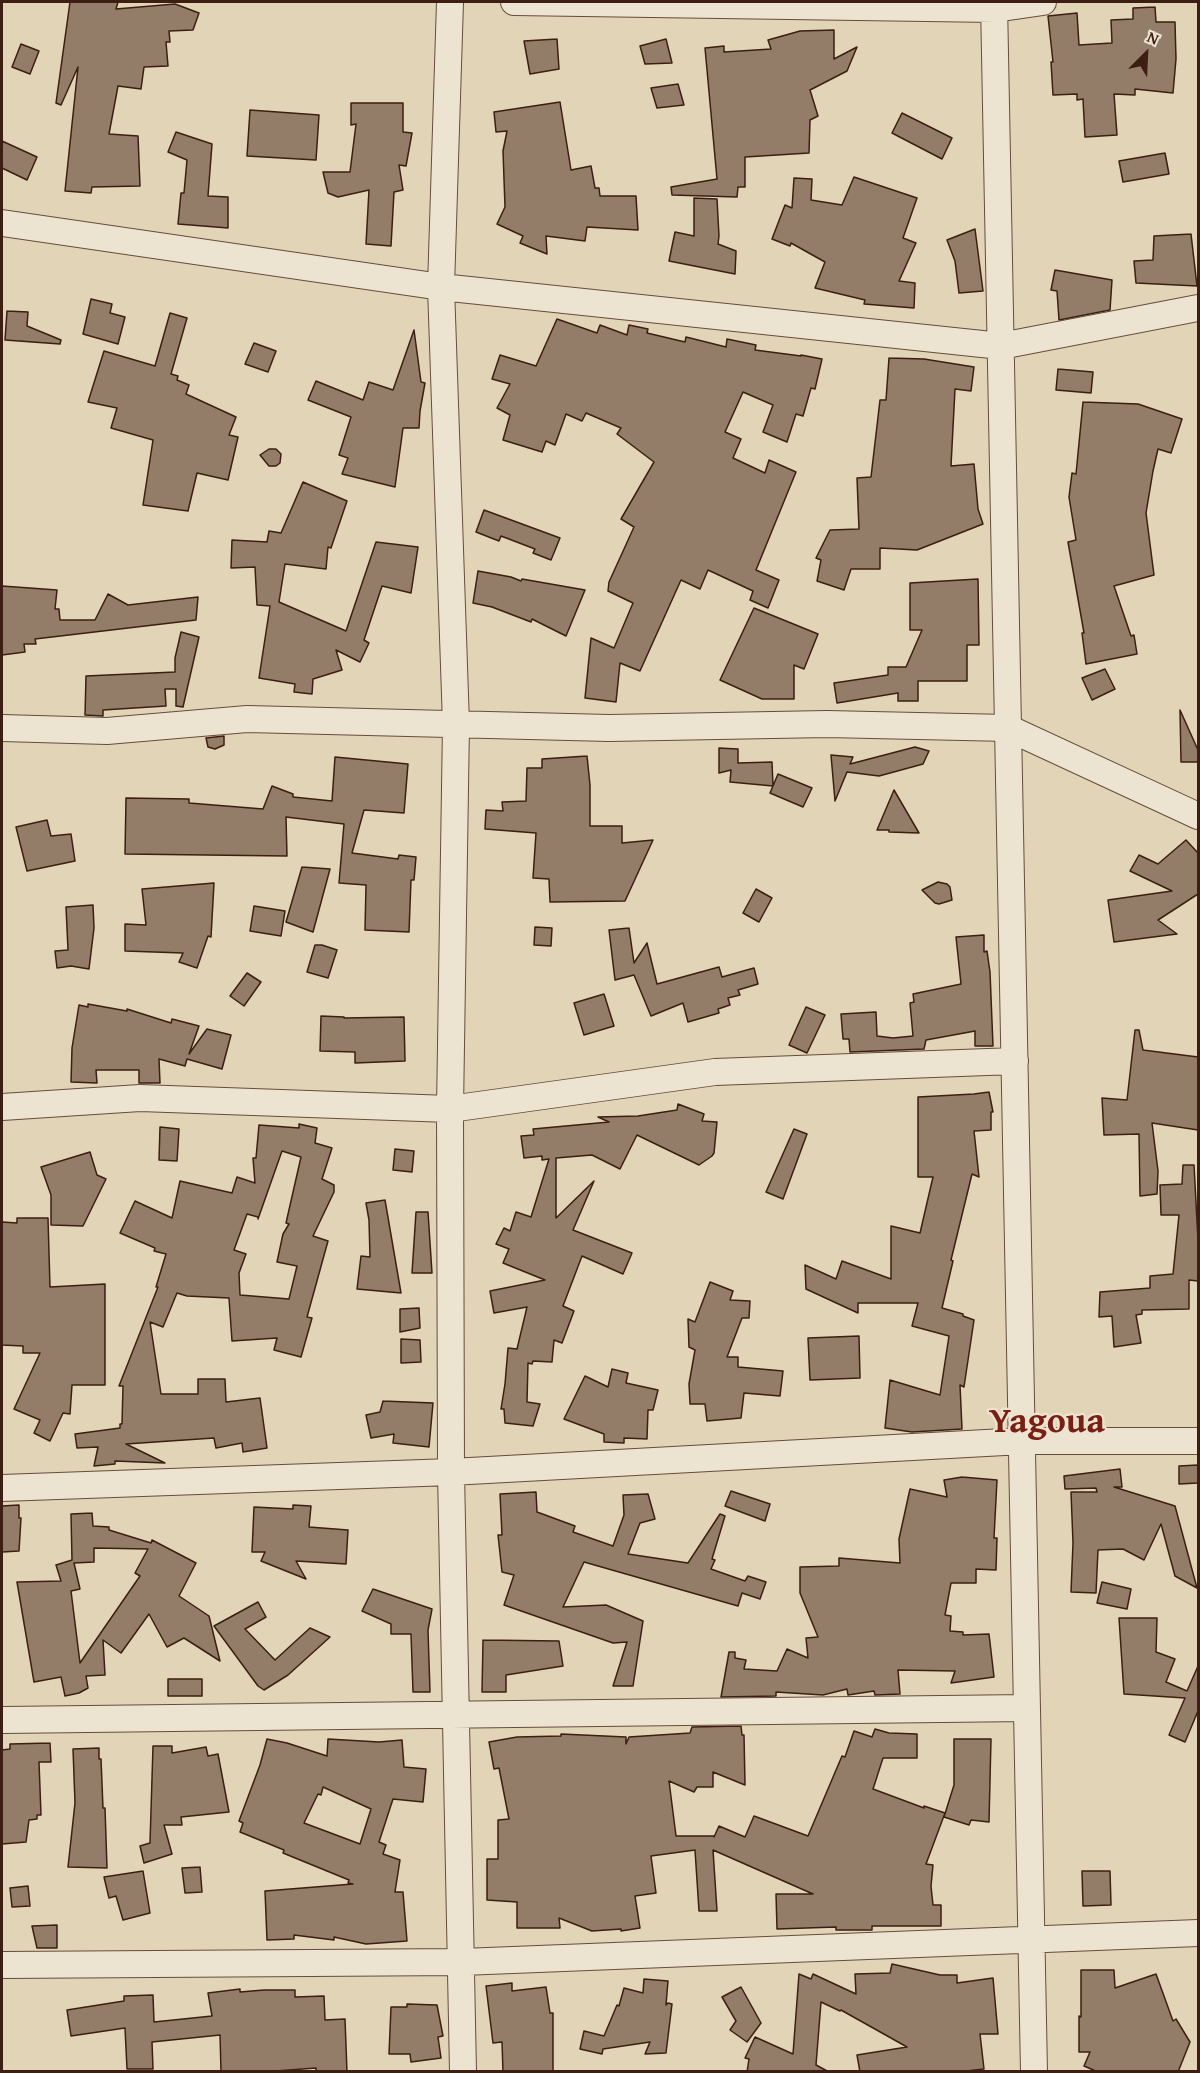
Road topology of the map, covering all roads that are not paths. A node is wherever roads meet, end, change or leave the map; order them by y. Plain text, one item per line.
1 (450, 2) edge
2 (514, 2) edge
3 (1043, 2) edge
4 (995, 5) edge
5 (2, 223) edge
6 (441, 287) junction
7 (1198, 308) edge
8 (1001, 346) junction
9 (456, 724) junction
10 (2, 728) edge
11 (1008, 728) junction
12 (1198, 816) edge
13 (1014, 1060) junction
14 (2, 1107) edge
15 (450, 1109) junction
16 (1023, 1441) junction
17 (1198, 1441) edge
18 (451, 1472) junction
19 (2, 1488) edge
20 (1027, 1707) junction
21 (457, 1716) junction
22 (2, 1720) edge
23 (1198, 1933) edge
24 (1032, 1941) junction
25 (462, 1962) junction
26 (2, 1965) edge
27 (463, 2072) edge
28 (1034, 2072) edge

1 - 6 street
2 - 4 street
3 - 4 street
4 - 8 street
5 - 6 street
6 - 8 street
6 - 9 street
7 - 8 street
8 - 11 street
9 - 10 street
9 - 11 street
9 - 15 street
11 - 12 street
11 - 13 street
13 - 15 street
13 - 16 street
14 - 15 street
15 - 18 street
16 - 17 street
16 - 18 street
16 - 20 street
18 - 19 street
18 - 21 street
20 - 21 street
20 - 24 street
21 - 22 street
21 - 25 street
23 - 24 street
24 - 25 street
24 - 28 street
25 - 26 street
25 - 27 street

